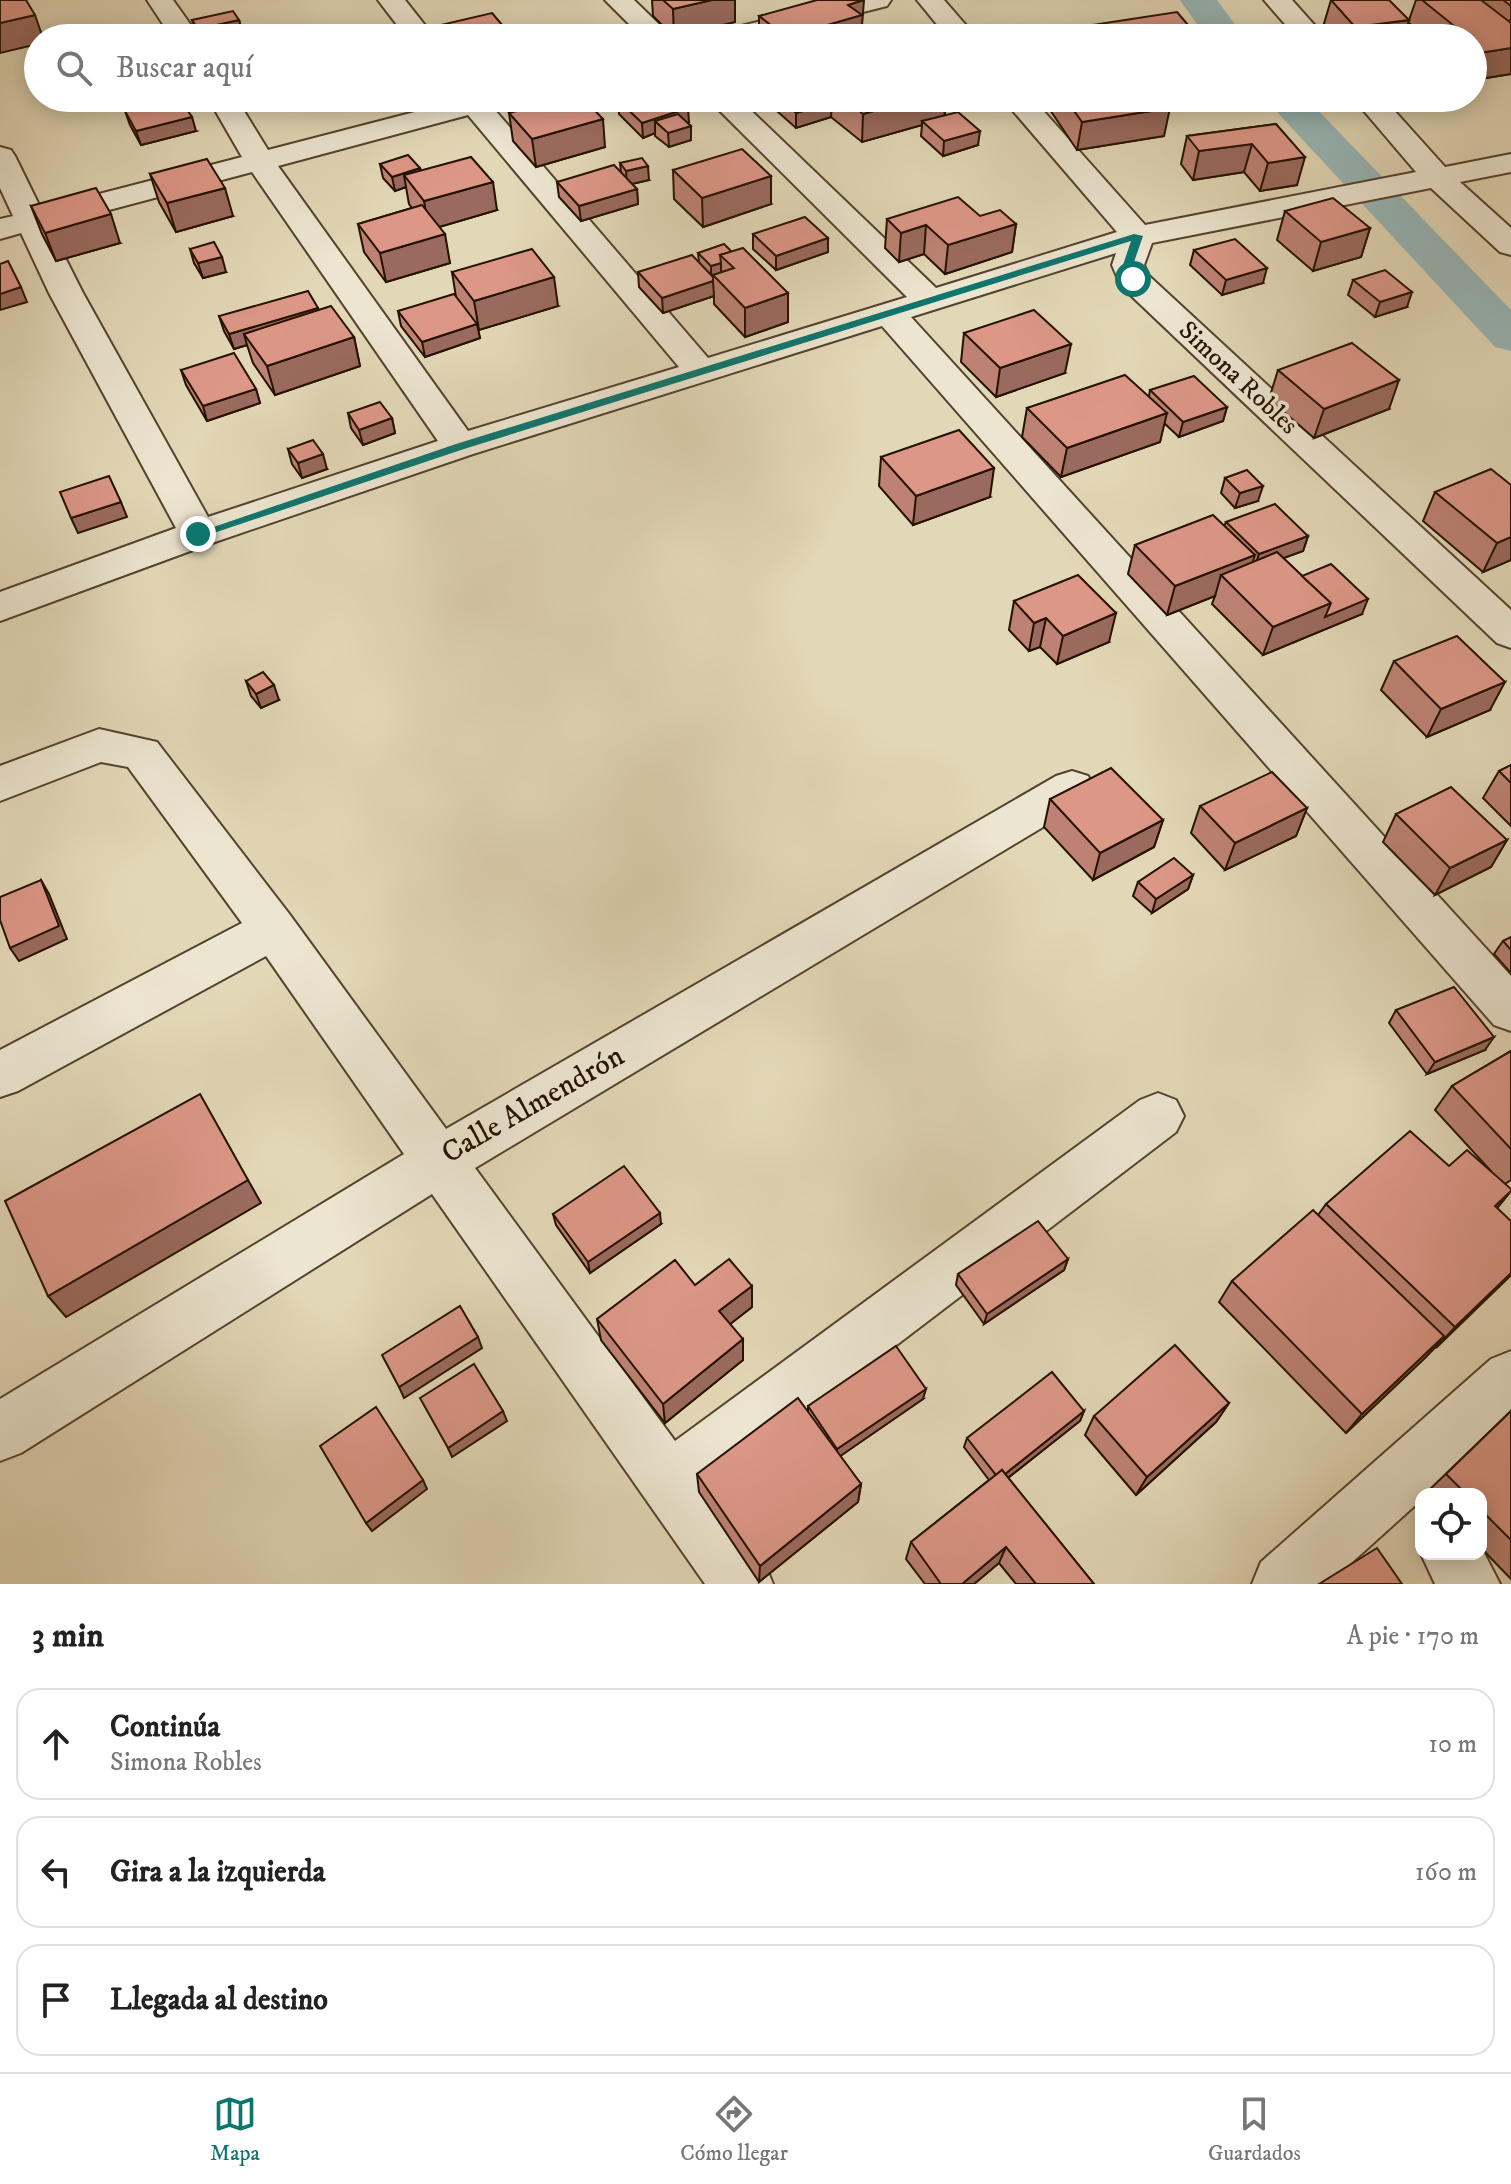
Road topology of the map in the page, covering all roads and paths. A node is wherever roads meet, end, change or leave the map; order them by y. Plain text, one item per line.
1 (160, 0) edge
2 (391, 0) edge
3 (618, 0) edge
4 (878, 0) edge
5 (930, 0) edge
6 (1277, 0) edge
7 (847, 3) edge
8 (176, 24) edge
9 (410, 24) edge
10 (644, 24) edge
11 (775, 24) edge
12 (951, 24) edge
13 (1299, 24) edge
14 (230, 112) edge
15 (438, 112) edge
16 (491, 112) edge
17 (735, 112) edge
18 (1028, 112) edge
19 (1379, 112) edge
20 (0, 156) edge
21 (260, 162) junction
22 (1511, 163) edge
23 (1437, 177) junction
24 (15, 225) edge
25 (1138, 236) junction
26 (1511, 245) edge
27 (931, 301) junction
28 (890, 315) junction
29 (702, 372) junction
30 (460, 446) junction
31 (198, 534) junction
32 (0, 607) edge
33 (1511, 633) edge
34 (0, 784) edge
35 (1072, 788) edge
36 (273, 929) junction
37 (1511, 1010) edge
38 (0, 1075) edge
39 (1158, 1116) dead end
40 (439, 1161) junction
41 (1511, 1379) edge
42 (0, 1432) edge
43 (669, 1482) junction
44 (1412, 1490) edge
45 (1455, 1560) edge
46 (742, 1584) edge
47 (1283, 1584) edge
48 (1469, 1584) edge

1 - 8 street
2 - 9 street
3 - 10 street
4 - 7 street
5 - 12 street
6 - 13 street
7 - 11 street
14 - 21 street
15 - 21 street
16 - 29 street
17 - 27 street
18 - 25 street
19 - 23 street
20 - 24 street
21 - 24 street
21 - 30 street
22 - 23 street
23 - 25 street
23 - 26 street
24 - 31 street
25 - 27 street
25 - 33 street, Simona Robles
27 - 28 street
28 - 29 street
28 - 37 street
29 - 30 street
30 - 31 street
31 - 32 street
34 - 36 street
35 - 40 street, Calle Almendrón
36 - 38 street
36 - 40 street
39 - 43 street
40 - 42 street, Calle Almendrón
40 - 43 street
41 - 44 street
43 - 46 street
44 - 47 street
45 - 48 street

